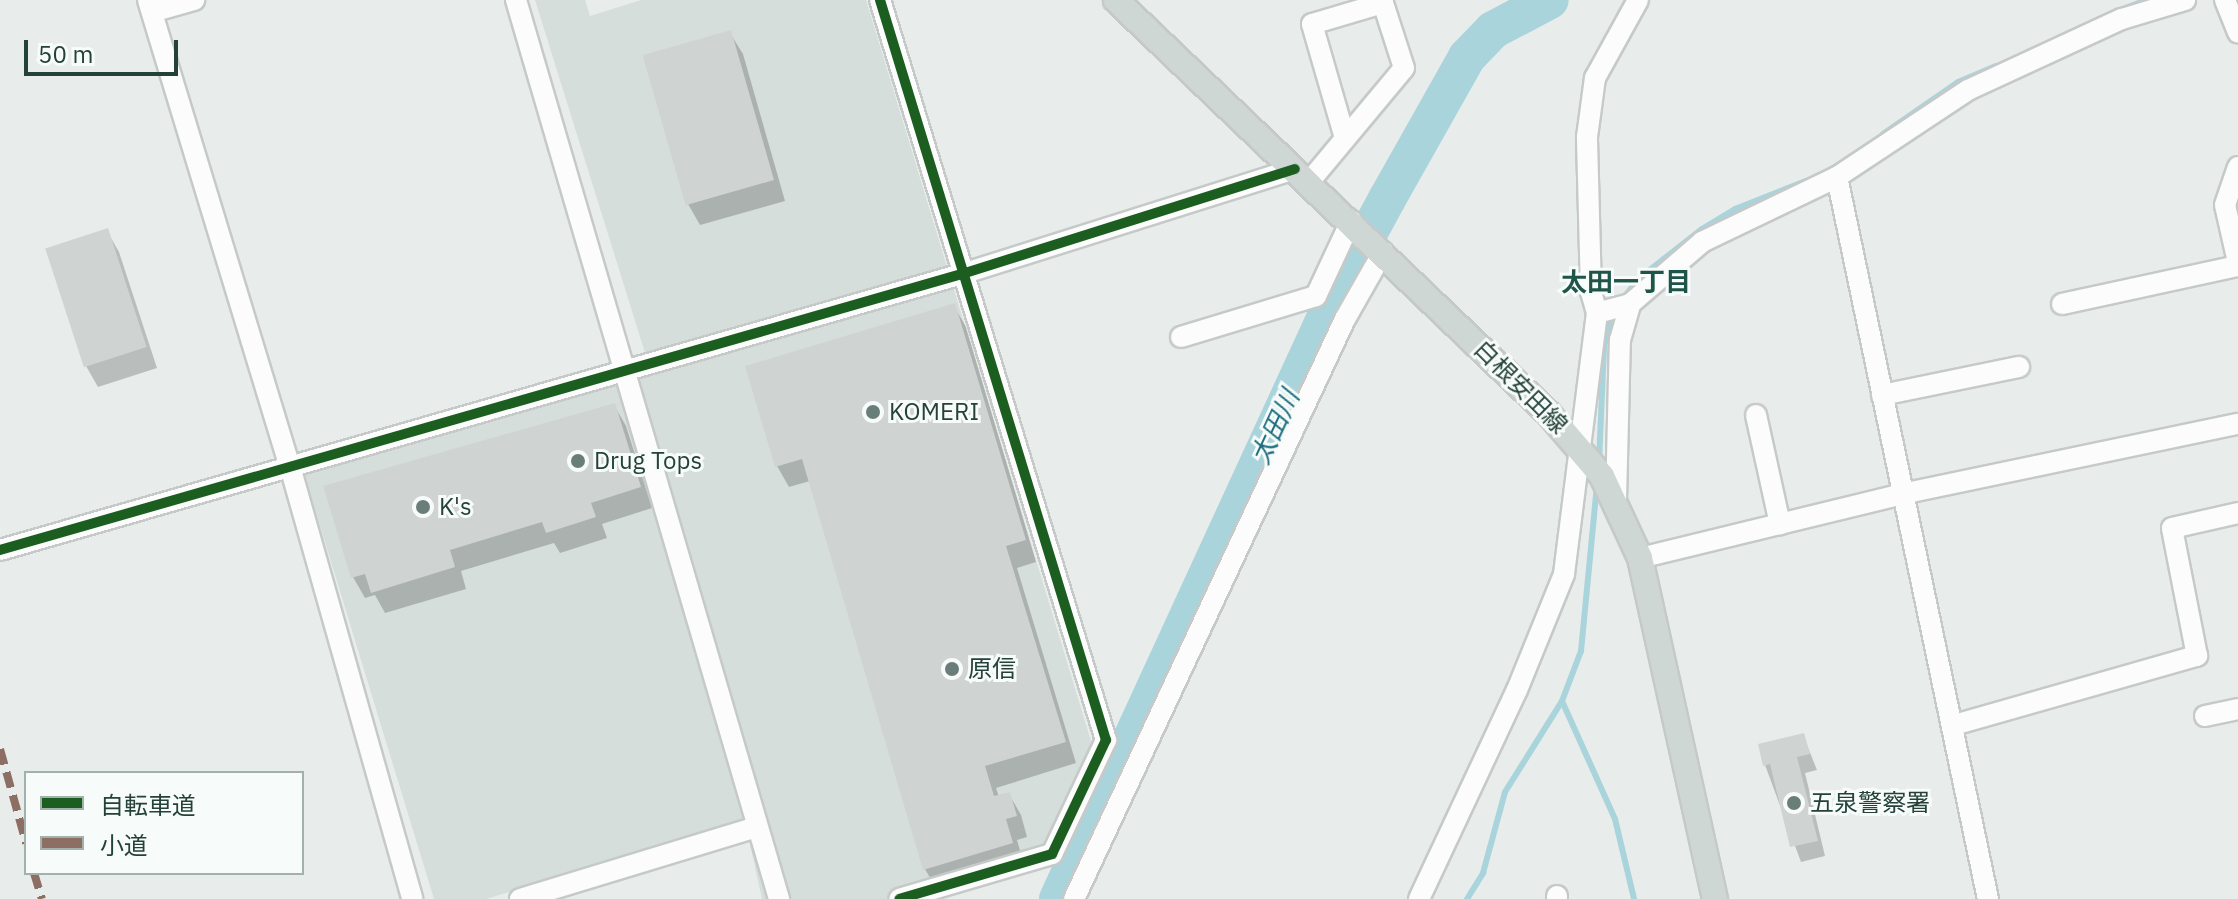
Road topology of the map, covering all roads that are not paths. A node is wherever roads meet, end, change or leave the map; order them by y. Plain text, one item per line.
1 (194, 0) edge
2 (516, 0) edge
3 (880, 0) edge
4 (1116, 0) edge
5 (2185, 0) edge
6 (2225, 0) edge
7 (1629, 5) edge
8 (150, 6) edge
9 (2238, 32) edge
10 (1345, 138) junction
11 (2238, 167) edge
12 (1302, 175) junction
13 (1837, 177) junction
14 (1351, 221) junction
15 (1383, 252) junction
16 (2238, 264) edge
17 (962, 274) junction
18 (1630, 304) junction
19 (2062, 304) dead end
20 (1597, 313) junction
21 (1181, 337) dead end
22 (2019, 367) dead end
23 (628, 371) junction
24 (1882, 395) junction
25 (1756, 415) dead end
26 (2238, 424) edge
27 (1582, 451) junction
28 (289, 463) junction
29 (1902, 494) junction
30 (1616, 500) junction
31 (2238, 513) edge
32 (1780, 524) junction
33 (0, 550) edge
34 (1640, 558) junction
35 (2238, 709) edge
36 (2205, 716) dead end
37 (1954, 725) junction
38 (757, 827) junction
39 (412, 899) edge
40 (520, 899) edge
41 (779, 899) edge
42 (899, 899) edge
43 (1074, 899) edge
44 (1419, 899) edge
45 (1715, 899) edge
46 (1988, 899) edge

1 - 8 street
2 - 23 street
3 - 17 street
4 - 12 main road, 白根安田線
5 - 13 street
6 - 9 street
7 - 20 street
8 - 28 street
10 - 10 street
10 - 12 street
11 - 16 street
12 - 14 main road, 白根安田線
12 - 17 street
13 - 18 street
13 - 24 street
14 - 15 main road, 白根安田線
14 - 21 street
15 - 27 main road, 白根安田線
15 - 43 street
16 - 19 street
17 - 23 street
17 - 42 street
18 - 20 street
18 - 30 street
20 - 27 street
22 - 24 street
23 - 28 street
23 - 38 street
24 - 29 street
25 - 32 street
26 - 29 street
27 - 30 main road, 白根安田線
27 - 44 street
28 - 33 street
28 - 39 street
29 - 32 street
29 - 37 street
30 - 34 main road, 白根安田線
31 - 37 street
32 - 34 street
34 - 45 main road, 白根安田線
35 - 36 street
37 - 46 street
38 - 40 street
38 - 41 street

